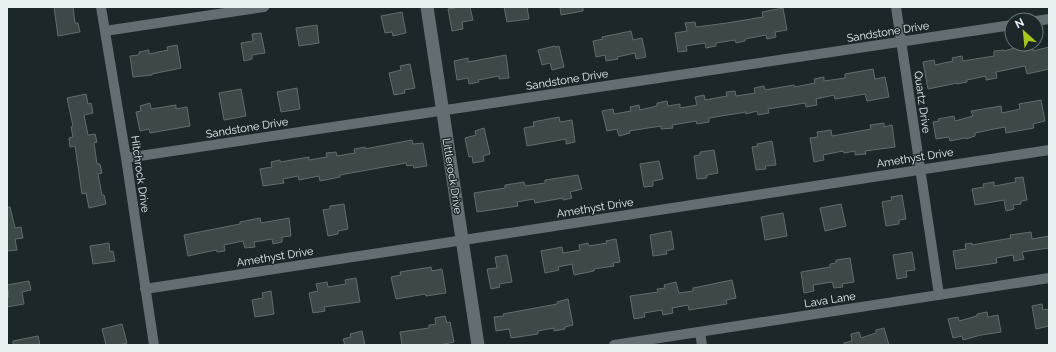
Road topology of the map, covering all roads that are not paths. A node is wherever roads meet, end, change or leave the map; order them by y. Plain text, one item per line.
1 (101, 7) edge
2 (264, 7) edge
3 (427, 7) edge
4 (896, 7) edge
5 (1004, 26) edge
6 (105, 31) junction
7 (901, 42) junction
8 (442, 111) junction
9 (1049, 150) edge
10 (126, 158) junction
11 (920, 170) junction
12 (462, 240) junction
13 (1049, 278) edge
14 (145, 289) junction
15 (939, 295) junction
16 (700, 332) junction
17 (154, 345) edge
18 (478, 345) edge
19 (614, 345) edge
20 (702, 345) edge

1 - 6 street, Hitchrock Drive
2 - 6 street
3 - 8 street, Littlerock Drive
4 - 7 street, Quartz Drive
5 - 7 street, Sandstone Drive
6 - 10 street, Hitchrock Drive
7 - 8 street, Sandstone Drive
7 - 11 street, Quartz Drive
8 - 10 street, Sandstone Drive
8 - 12 street, Littlerock Drive
9 - 11 street, Amethyst Drive
10 - 14 street, Hitchrock Drive
11 - 12 street, Amethyst Drive
11 - 15 street, Quartz Drive
12 - 14 street, Amethyst Drive
12 - 18 street, Littlerock Drive
13 - 15 street, Lava Lane
14 - 17 street, Hitchrock Drive
15 - 16 street, Lava Lane
16 - 19 street, Lava Lane
16 - 20 street

